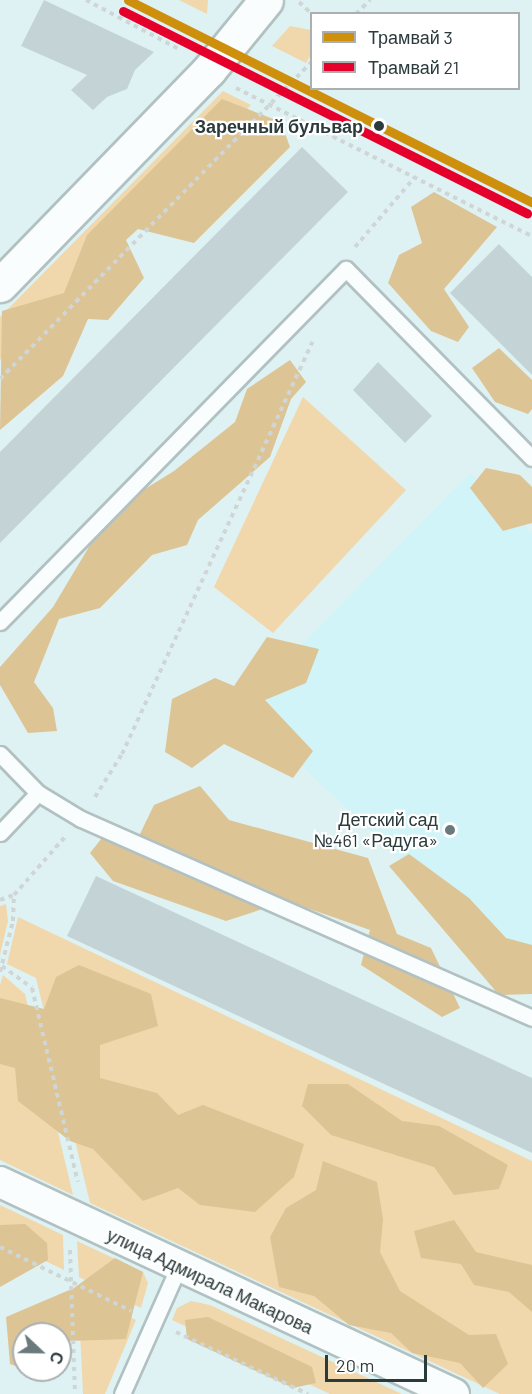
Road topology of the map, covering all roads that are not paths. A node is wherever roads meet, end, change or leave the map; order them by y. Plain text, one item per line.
1 (266, 0) edge
2 (0, 285) edge
3 (532, 458) edge
4 (0, 622) edge
5 (0, 754) edge
6 (38, 793) junction
7 (0, 833) edge
8 (532, 1018) edge
9 (0, 1182) edge
10 (179, 1266) junction
11 (122, 1394) edge
12 (454, 1394) edge

1 - 2 street
3 - 4 lane
5 - 6 lane
6 - 7 lane
6 - 8 lane
9 - 10 street, улица Адмирала Макарова
10 - 11 lane
10 - 12 street, улица Адмирала Макарова

